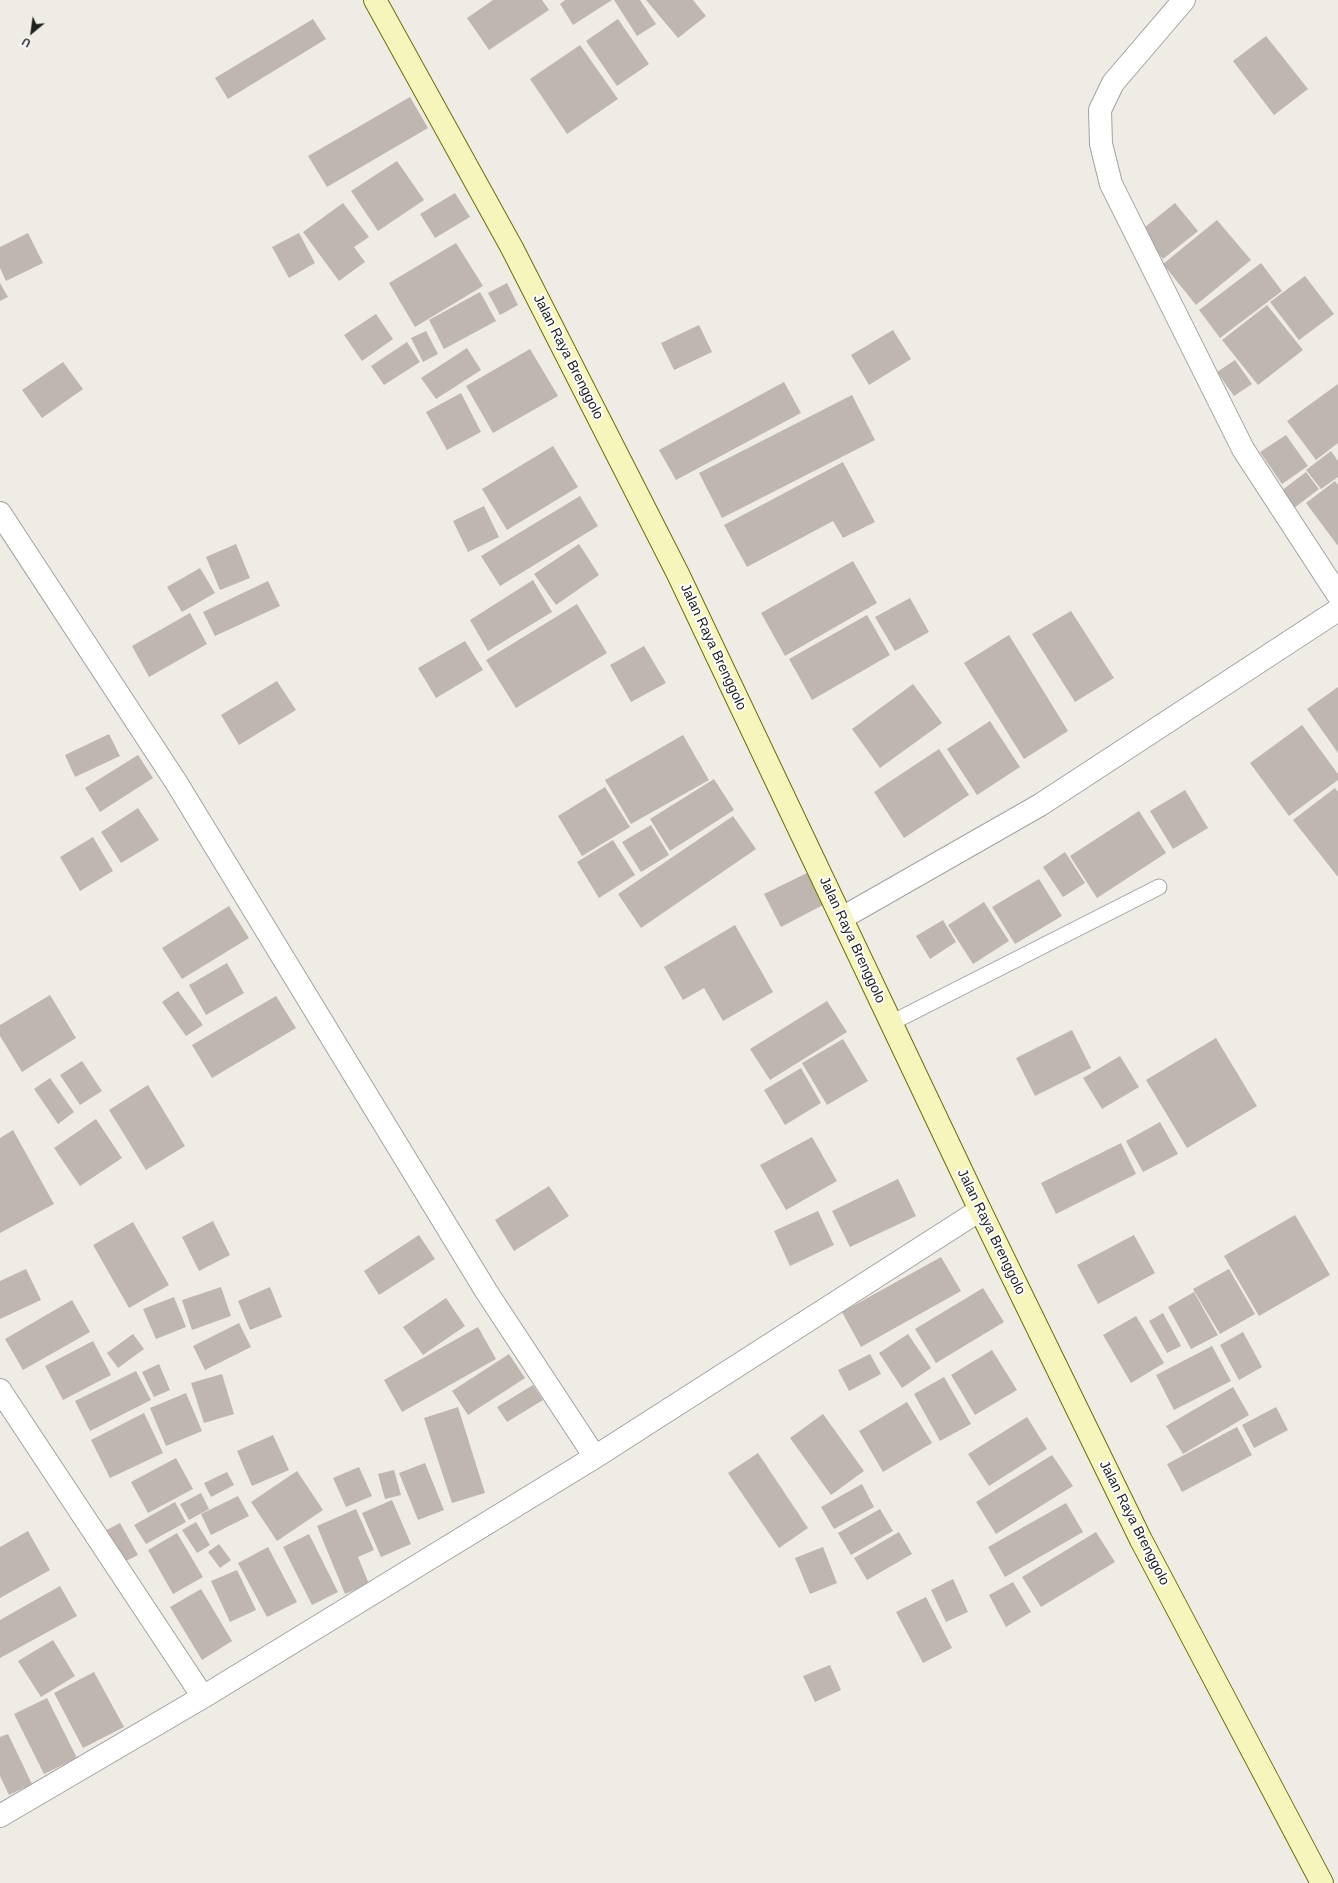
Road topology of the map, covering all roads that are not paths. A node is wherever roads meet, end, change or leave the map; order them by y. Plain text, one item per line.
1 (375, 0) edge
2 (1184, 0) edge
3 (0, 513) edge
4 (1338, 595) edge
5 (1338, 610) edge
6 (1159, 887) dead end
7 (842, 918) junction
8 (892, 1023) junction
9 (980, 1210) junction
10 (0, 1390) edge
11 (596, 1457) junction
12 (203, 1697) junction
13 (0, 1816) edge
14 (1322, 1883) edge

1 - 7 main road, Jalan Raya Brenggolo
2 - 4 street
3 - 11 street
5 - 7 street
6 - 8 lane
7 - 8 main road, Jalan Raya Brenggolo
8 - 9 main road, Jalan Raya Brenggolo
9 - 11 street
9 - 14 main road, Jalan Raya Brenggolo
10 - 12 street
11 - 12 street
12 - 13 street

